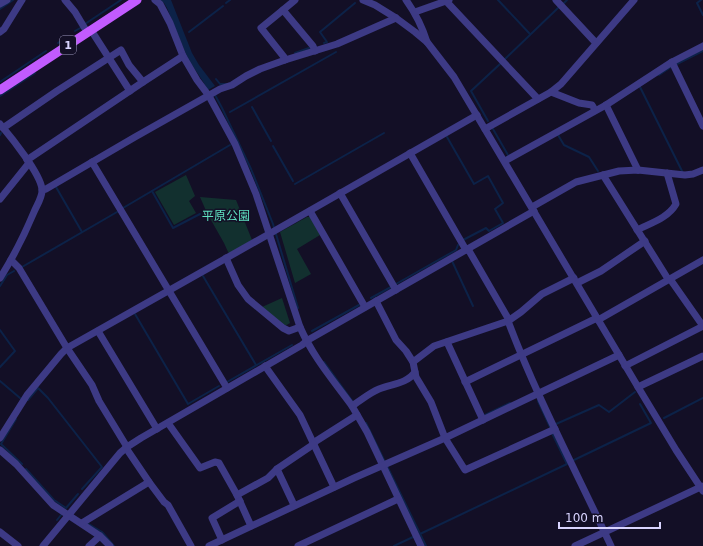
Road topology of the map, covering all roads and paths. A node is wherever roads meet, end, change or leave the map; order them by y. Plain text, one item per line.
1 (7, 0) edge
2 (22, 0) edge
3 (65, 0) edge
4 (156, 0) edge
5 (296, 0) edge
6 (363, 0) edge
7 (406, 0) edge
8 (556, 0) edge
9 (634, 0) edge
10 (132, 1) edge
11 (448, 1) edge
12 (0, 4) edge
13 (284, 10) junction
14 (415, 12) junction
15 (396, 18) junction
16 (89, 31) junction
17 (0, 32) edge
18 (427, 42) junction
19 (596, 43) junction
20 (703, 46) edge
21 (315, 51) junction
22 (183, 56) junction
23 (110, 58) junction
24 (285, 60) junction
25 (672, 62) junction
26 (143, 82) junction
27 (0, 90) edge
28 (130, 91) junction
29 (551, 92) junction
30 (209, 96) junction
31 (538, 99) junction
32 (606, 105) junction
33 (595, 110) junction
34 (477, 115) junction
35 (2, 126) edge
36 (703, 126) edge
37 (486, 129) junction
38 (410, 153) junction
39 (505, 161) junction
40 (28, 162) junction
41 (92, 162) junction
42 (638, 170) junction
43 (703, 170) edge
44 (667, 173) junction
45 (603, 175) junction
46 (42, 190) junction
47 (340, 193) junction
48 (0, 199) edge
49 (533, 209) junction
50 (310, 210) junction
51 (637, 230) junction
52 (273, 232) junction
53 (645, 241) junction
54 (467, 250) junction
55 (226, 258) junction
56 (11, 260) junction
57 (703, 260) edge
58 (0, 278) edge
59 (669, 279) junction
60 (575, 280) junction
61 (168, 290) junction
62 (396, 290) junction
63 (376, 301) junction
64 (365, 308) junction
65 (598, 319) junction
66 (509, 320) junction
67 (703, 326) edge
68 (300, 327) junction
69 (98, 330) junction
70 (309, 339) junction
71 (446, 342) junction
72 (67, 348) junction
73 (520, 355) junction
74 (619, 355) junction
75 (703, 356) edge
76 (414, 362) junction
77 (265, 366) junction
78 (625, 366) junction
79 (415, 372) junction
80 (465, 382) junction
81 (227, 388) junction
82 (638, 388) junction
83 (538, 394) junction
84 (355, 404) junction
85 (357, 415) junction
86 (483, 420) junction
87 (168, 423) junction
88 (157, 429) junction
89 (555, 429) junction
90 (0, 438) edge
91 (445, 438) junction
92 (314, 444) junction
93 (127, 448) junction
94 (0, 450) edge
95 (386, 464) junction
96 (277, 470) junction
97 (149, 482) junction
98 (334, 487) junction
99 (702, 488) edge
100 (238, 498) junction
101 (398, 499) junction
102 (294, 505) junction
103 (69, 515) junction
104 (82, 523) junction
105 (251, 526) junction
106 (0, 532) edge
107 (605, 532) junction
108 (100, 536) junction
109 (223, 539) junction
110 (18, 546) edge
111 (43, 546) edge
112 (89, 546) edge
113 (110, 546) edge
114 (191, 546) edge
115 (209, 546) edge
116 (228, 546) edge
117 (298, 546) edge
118 (421, 546) edge
119 (575, 546) edge
120 (611, 546) edge

1 - 12 street
2 - 17 street
3 - 16 street
4 - 22 street
5 - 13 street
6 - 15 street
7 - 14 street
8 - 19 street
9 - 19 street
10 - 16 main road, 1
11 - 14 street
11 - 31 street
13 - 21 street
13 - 24 street
14 - 18 street
15 - 18 street
15 - 21 street
16 - 23 street
16 - 27 main road, 1
18 - 34 street
19 - 29 street
20 - 25 street
21 - 24 street
22 - 26 street
22 - 30 street
23 - 26 street
23 - 28 street
23 - 35 street
24 - 30 street
25 - 32 street
25 - 36 street
26 - 28 street
28 - 40 street
29 - 31 street
29 - 33 street
30 - 41 street
30 - 52 street
31 - 37 street
32 - 33 street
32 - 42 street
33 - 39 street
34 - 37 street
34 - 38 street
35 - 40 street
37 - 39 street
38 - 47 street
38 - 54 street
39 - 49 street
40 - 46 street
40 - 48 street
41 - 46 street
41 - 61 street
42 - 44 street
42 - 45 street
43 - 44 street
44 - 51 street
45 - 49 street
45 - 51 street
46 - 56 street
47 - 50 street
47 - 62 street
49 - 54 street
49 - 60 street
50 - 52 street
50 - 64 street
51 - 53 street
52 - 55 street
52 - 68 street
53 - 59 street
53 - 60 street
54 - 62 street
54 - 66 street
55 - 61 street
55 - 68 street
56 - 58 street
56 - 72 street
57 - 59 street
59 - 65 street
59 - 67 street
60 - 65 street
60 - 66 street
61 - 69 street
61 - 81 street
62 - 63 street
63 - 64 street
63 - 76 street
64 - 70 street
65 - 73 street
65 - 74 street
66 - 71 street
66 - 73 street
67 - 78 street
68 - 70 street
69 - 72 street
69 - 88 street
70 - 77 street
70 - 84 street
71 - 76 street
71 - 80 street
72 - 90 street
72 - 93 street
73 - 80 street
73 - 83 street
74 - 78 street
74 - 83 street
75 - 82 street
76 - 79 street
77 - 81 street
77 - 92 street
78 - 82 street
79 - 84 street
79 - 91 street
80 - 86 street
81 - 87 street
82 - 99 street
83 - 86 street
83 - 89 street
84 - 85 street
85 - 92 street
85 - 95 street
86 - 91 street
87 - 88 street
87 - 100 street
88 - 93 street
89 - 91 street
89 - 107 street
91 - 95 street
92 - 96 street
92 - 98 street
93 - 97 street
93 - 103 street
94 - 103 street
95 - 98 street
95 - 101 street
96 - 100 street
96 - 102 street
97 - 104 street
97 - 114 street
98 - 102 street
99 - 107 street
100 - 105 street
100 - 109 street
101 - 117 street
101 - 118 street
102 - 105 street
103 - 104 street
103 - 111 street
104 - 108 street
105 - 109 street
106 - 110 street
107 - 119 street
107 - 120 street
108 - 112 street
108 - 113 street
109 - 115 street
109 - 116 street

